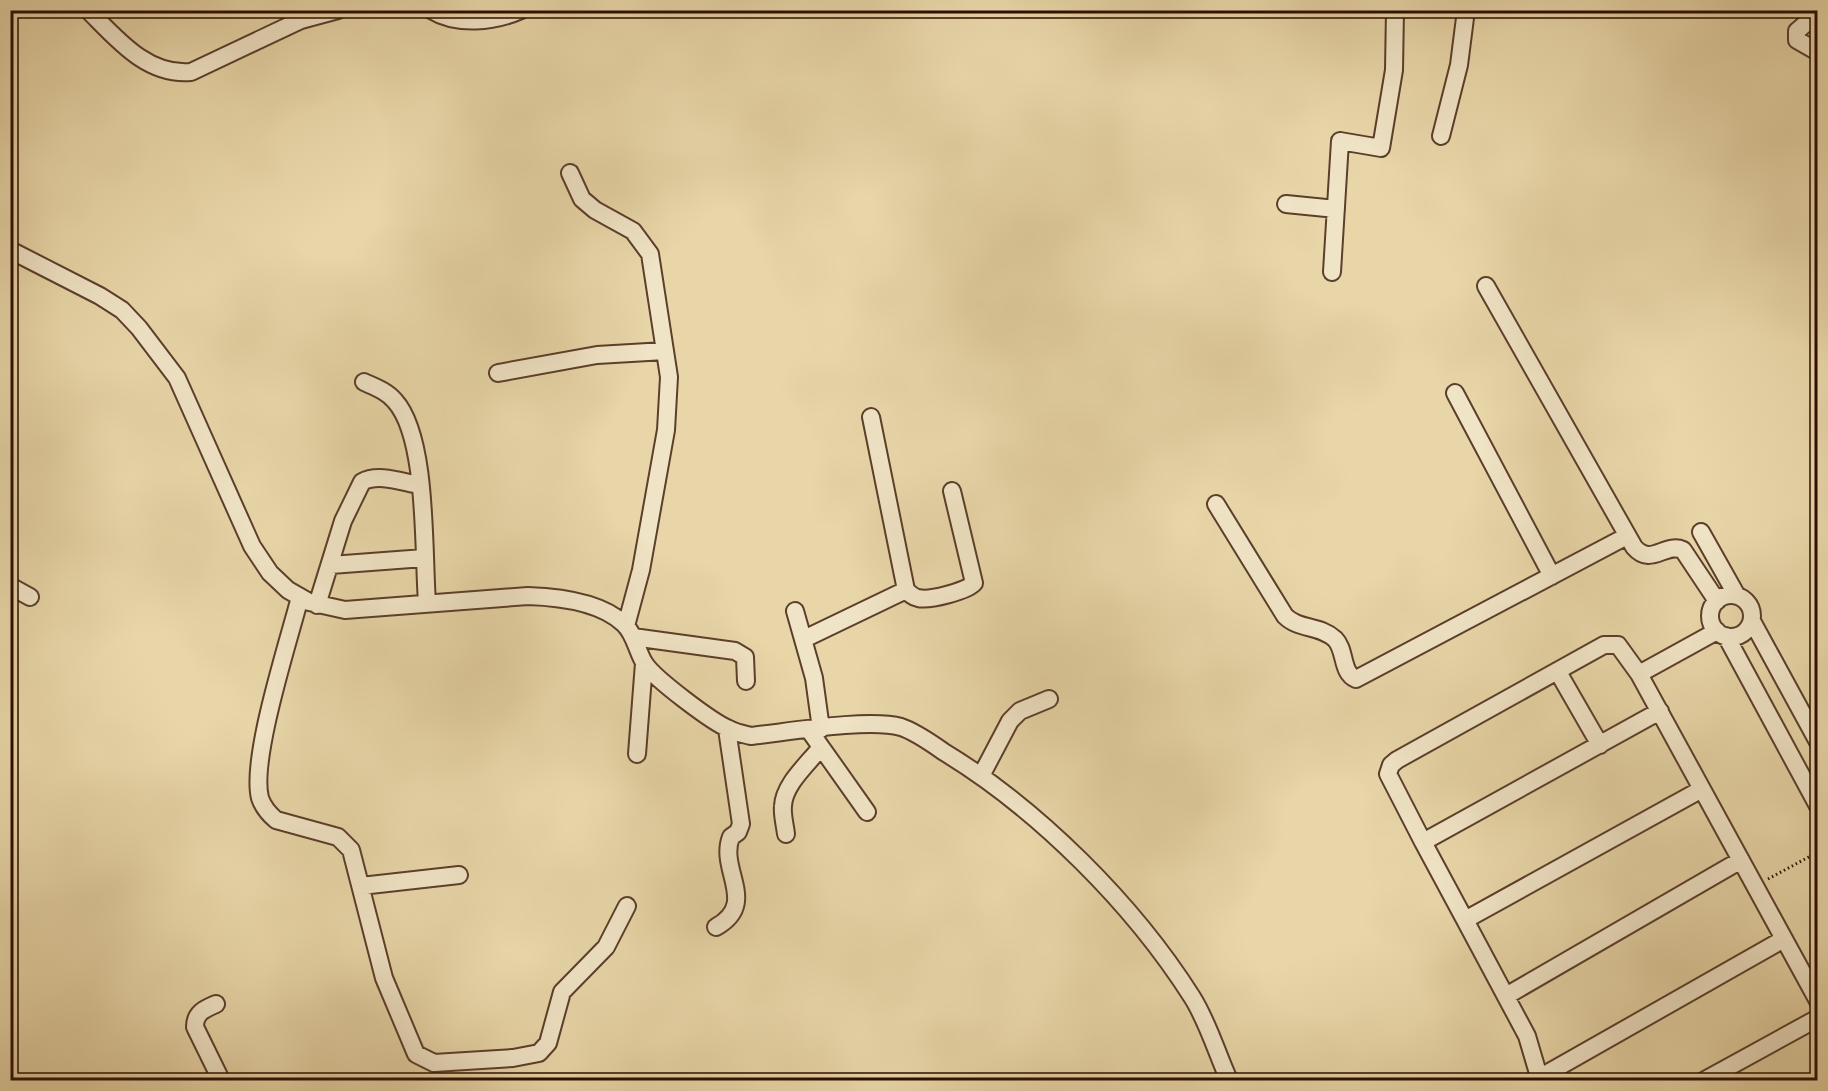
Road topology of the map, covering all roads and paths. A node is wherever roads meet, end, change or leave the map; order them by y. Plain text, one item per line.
1 (88, 10) edge
2 (338, 10) edge
3 (431, 10) edge
4 (521, 10) edge
5 (1395, 10) edge
6 (1466, 10) edge
7 (1818, 13) edge
8 (1818, 52) edge
9 (1441, 136) dead end
10 (570, 173) dead end
11 (1286, 204) dead end
12 (1336, 209) junction
13 (10, 250) edge
14 (1332, 272) dead end
15 (1486, 286) dead end
16 (665, 351) junction
17 (498, 373) dead end
18 (364, 382) dead end
19 (1455, 393) dead end
20 (871, 417) dead end
21 (419, 485) junction
22 (952, 492) dead end
23 (1216, 504) dead end
24 (1701, 532) dead end
25 (1627, 536) junction
26 (424, 558) junction
27 (331, 564) junction
28 (1552, 576) junction
29 (10, 586) edge
30 (906, 590) junction
31 (1737, 596) junction
32 (30, 597) dead end
33 (300, 597) junction
34 (1716, 601) junction
35 (427, 602) junction
36 (317, 605) junction
37 (795, 611) dead end
38 (1752, 621) junction
39 (629, 631) junction
40 (1722, 634) junction
41 (804, 639) junction
42 (644, 663) junction
43 (1558, 672) junction
44 (1639, 674) junction
45 (746, 681) dead end
46 (1049, 699) dead end
47 (1660, 711) junction
48 (727, 729) junction
49 (815, 730) junction
50 (1818, 742) edge
51 (1600, 745) junction
52 (821, 747) junction
53 (637, 754) dead end
54 (981, 776) junction
55 (1702, 789) junction
56 (1818, 806) edge
57 (867, 812) dead end
58 (786, 834) dead end
59 (1423, 842) junction
60 (1818, 852) edge
61 (1741, 860) junction
62 (459, 875) dead end
63 (361, 886) junction
64 (1756, 886) junction
65 (627, 906) dead end
66 (1465, 920) junction
67 (716, 927) dead end
68 (1784, 939) junction
69 (1506, 996) junction
70 (1818, 1001) edge
71 (216, 1004) dead end
72 (1818, 1018) edge
73 (1540, 1079) edge
74 (220, 1080) edge
75 (1229, 1080) edge
76 (1705, 1080) edge

1 - 2 street
3 - 4 street
5 - 12 street
6 - 9 street
7 - 8 street
10 - 16 street
11 - 12 street
12 - 14 street
13 - 33 street
15 - 25 street
16 - 17 street
16 - 39 street
18 - 21 street
19 - 28 street
20 - 30 street
21 - 26 street
21 - 27 street
22 - 30 street
23 - 28 street
24 - 31 street
25 - 28 street
25 - 34 street
26 - 27 street
26 - 35 street
27 - 36 street
29 - 32 street
30 - 41 street
31 - 34 street
31 - 38 street
33 - 36 street
33 - 63 street
34 - 40 street
35 - 36 street
35 - 39 street
37 - 41 street
38 - 40 street
38 - 50 street
39 - 42 street
39 - 45 street
40 - 44 street
40 - 56 street
41 - 49 street
42 - 48 street
42 - 53 street
43 - 44 street
43 - 51 street
43 - 59 street
44 - 47 street
46 - 54 street
47 - 51 street
47 - 55 street
48 - 49 street
48 - 67 street
49 - 52 street
49 - 54 street
51 - 59 street
52 - 57 street
52 - 58 street
54 - 75 street
55 - 61 street
55 - 66 street
59 - 66 street
60 - 64 path
61 - 64 street
61 - 69 street
62 - 63 street
63 - 65 street
64 - 68 street
66 - 69 street
68 - 70 street
68 - 73 street
69 - 73 street
71 - 74 street
72 - 76 street

